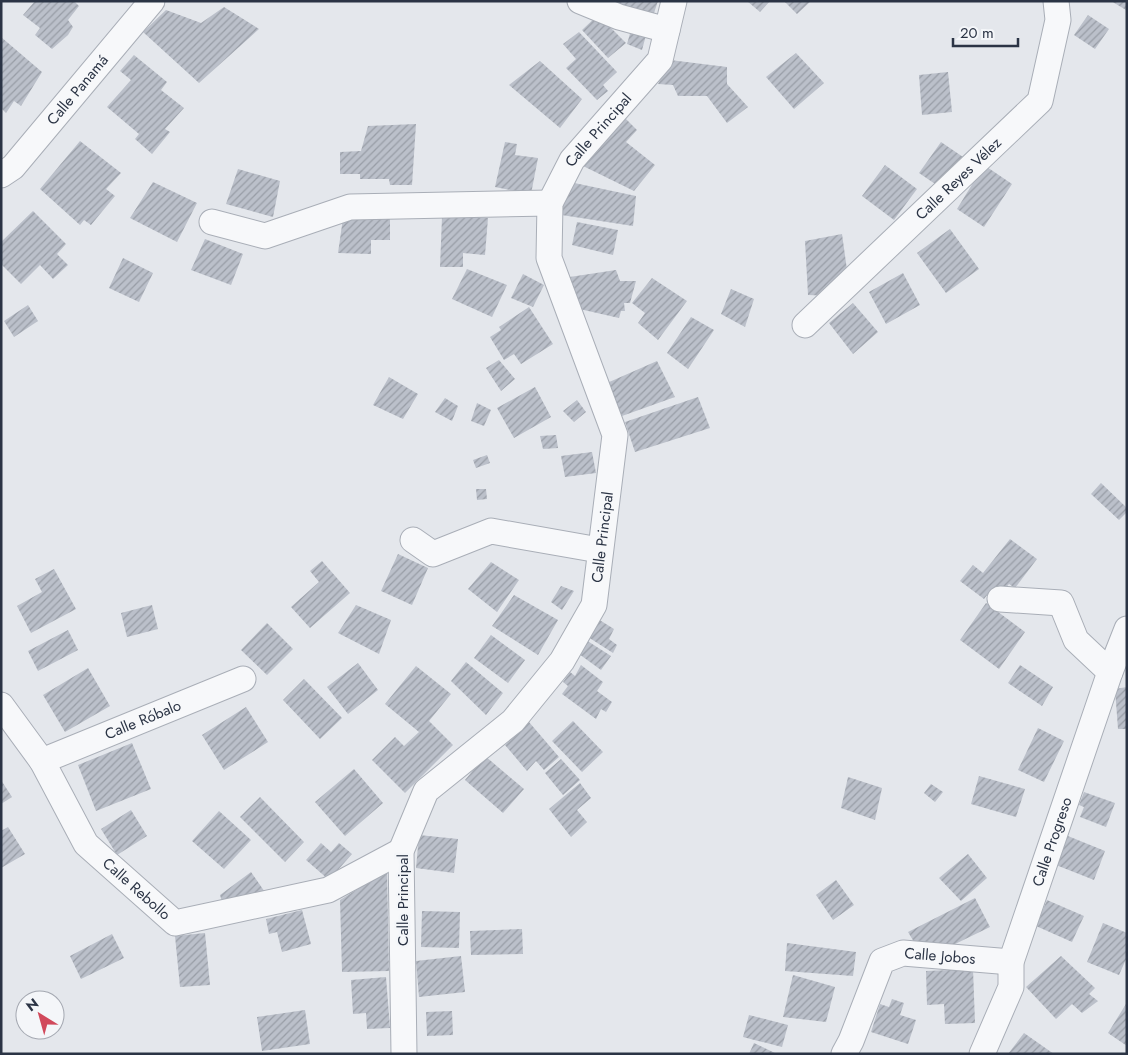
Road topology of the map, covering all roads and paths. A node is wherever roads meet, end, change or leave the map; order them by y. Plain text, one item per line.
1 (152, 1) edge
2 (580, 1) edge
3 (674, 1) edge
4 (1056, 1) edge
5 (667, 30) junction
6 (1, 176) edge
7 (550, 203) junction
8 (212, 222) dead end
9 (805, 325) dead end
10 (413, 540) dead end
11 (599, 550) junction
12 (1000, 600) dead end
13 (1127, 629) edge
14 (1110, 672) junction
15 (243, 679) dead end
16 (1, 705) edge
17 (42, 761) junction
18 (401, 851) junction
19 (1011, 962) junction
20 (404, 1054) edge
21 (844, 1054) edge
22 (982, 1054) edge

1 - 6 street, Calle Panamá
2 - 5 street
3 - 5 street, Calle Principal
4 - 9 street, Calle Reyes Vélez
5 - 7 street, Calle Principal
7 - 8 street
7 - 11 street, Calle Principal
10 - 11 street
11 - 18 street, Calle Principal
12 - 14 street
13 - 14 street, Calle Progreso
14 - 19 street, Calle Progreso
15 - 17 street, Calle Róbalo
16 - 17 street, Calle Rebollo
17 - 18 street, Calle Rebollo
18 - 20 street, Calle Principal
19 - 21 street, Calle Jobos
19 - 22 street, Calle Progreso

